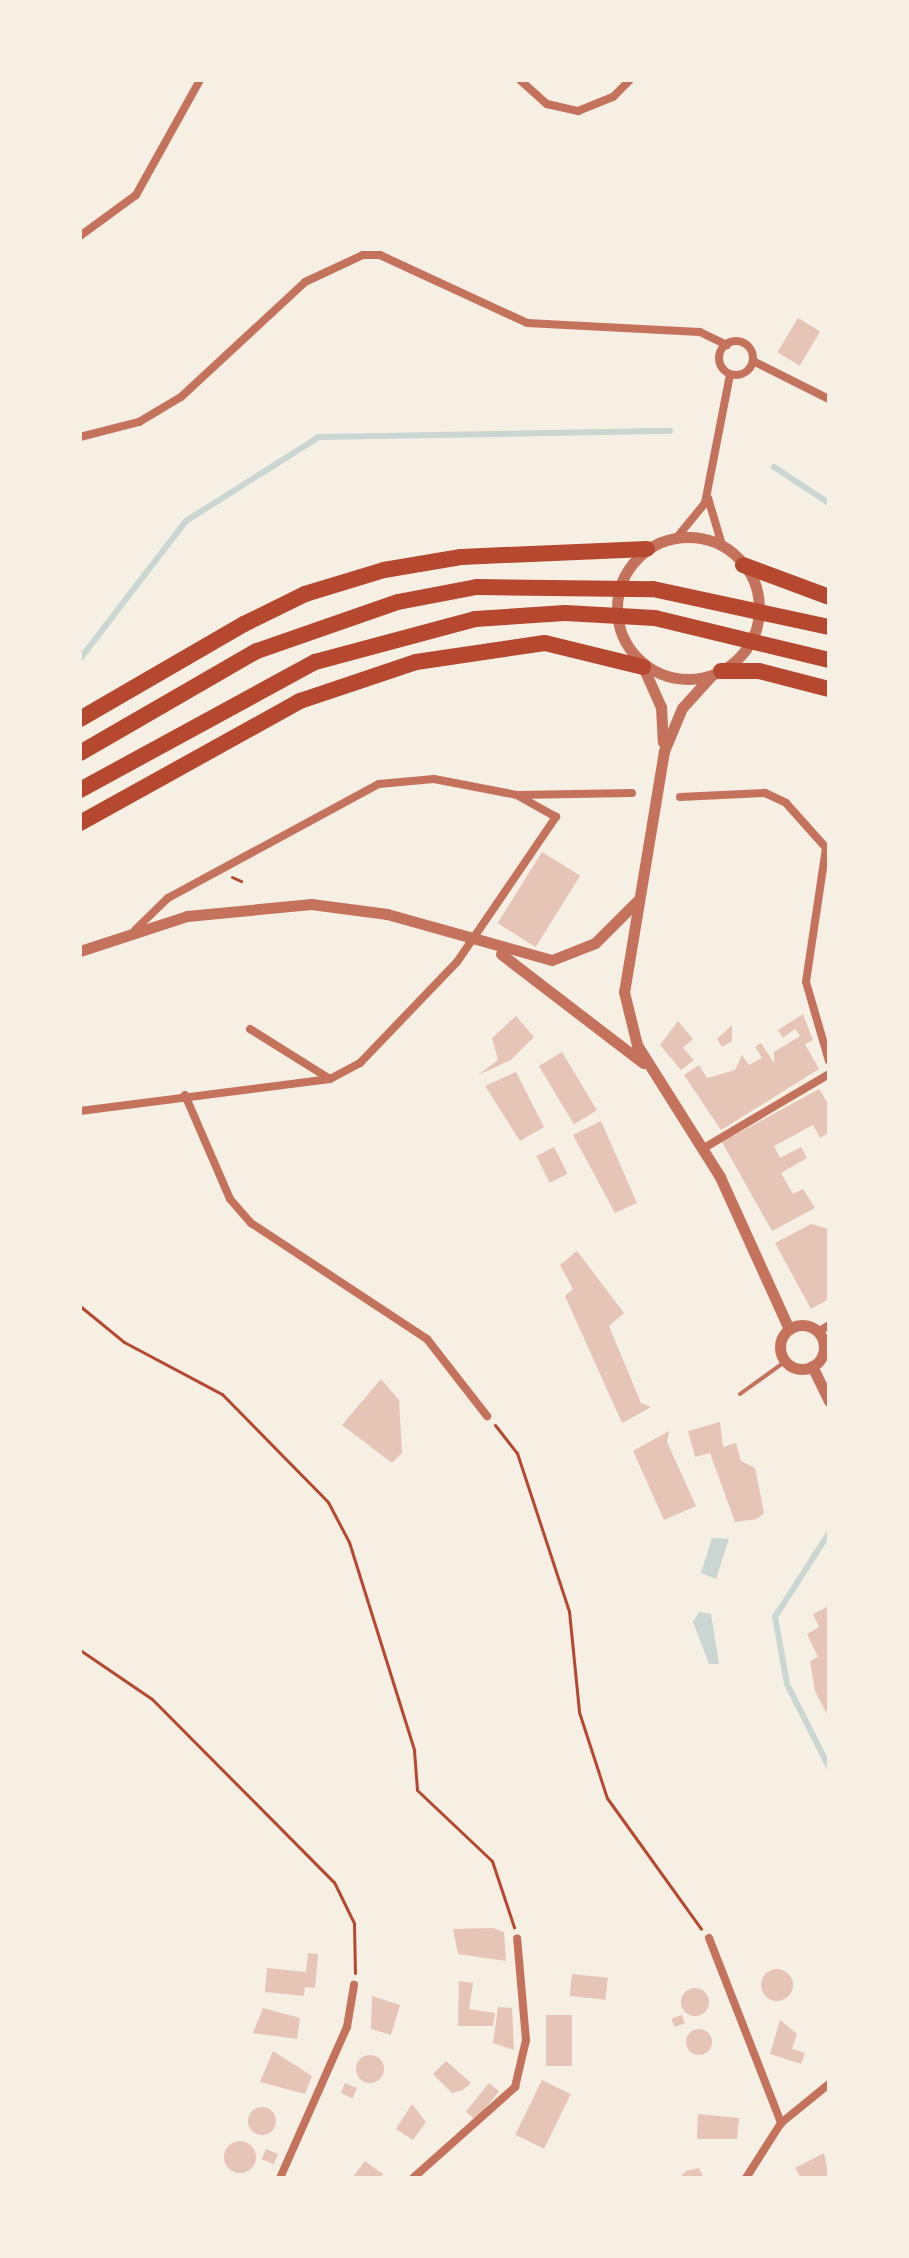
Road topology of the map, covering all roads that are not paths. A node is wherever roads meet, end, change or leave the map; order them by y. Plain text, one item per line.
1 (200, 80) edge
2 (520, 80) edge
3 (630, 80) edge
4 (80, 236) edge
5 (727, 345) junction
6 (753, 361) junction
7 (730, 374) junction
8 (829, 399) edge
9 (80, 437) edge
10 (707, 489) junction
11 (678, 536) junction
12 (722, 545) junction
13 (641, 555) junction
14 (743, 565) junction
15 (829, 597) edge
16 (829, 627) edge
17 (829, 660) edge
18 (643, 667) junction
19 (716, 674) junction
20 (829, 689) edge
21 (80, 719) edge
22 (664, 751) junction
23 (80, 753) edge
24 (80, 790) edge
25 (632, 793) dead end
26 (517, 795) junction
27 (680, 797) dead end
28 (80, 823) edge
29 (827, 849) edge
30 (638, 901) junction
31 (135, 930) junction
32 (473, 939) junction
33 (494, 949) junction
34 (80, 951) edge
35 (250, 1029) dead end
36 (829, 1061) edge
37 (651, 1068) junction
38 (829, 1074) edge
39 (330, 1079) junction
40 (185, 1095) junction
41 (80, 1111) edge
42 (704, 1148) junction
43 (829, 1325) edge
44 (789, 1329) junction
45 (818, 1332) junction
46 (786, 1361) junction
47 (812, 1366) junction
48 (740, 1394) dead end
49 (829, 1401) edge
50 (487, 1416) road end
51 (517, 1938) road end
52 (709, 1938) road end
53 (354, 1985) road end
54 (829, 2084) edge
55 (781, 2123) junction
56 (280, 2178) edge
57 (413, 2178) edge
58 (746, 2178) edge

1 - 4 street
2 - 3 street
5 - 6 street
5 - 7 street
5 - 9 street
6 - 7 street
6 - 8 street
7 - 10 street
10 - 11 street
10 - 12 street
11 - 12 street
11 - 13 street
12 - 14 street
13 - 18 street
13 - 21 highway
14 - 15 highway
14 - 19 street
16 - 23 highway
17 - 24 highway
18 - 19 street
18 - 22 street
18 - 28 highway
19 - 20 highway
19 - 22 street
22 - 30 street
25 - 26 street
26 - 31 street
26 - 32 street
27 - 29 street
29 - 36 street
30 - 33 street
30 - 37 street
31 - 32 street
31 - 34 street
32 - 33 street
32 - 39 street
33 - 37 street
35 - 39 street
37 - 42 street
38 - 42 street
39 - 40 street
40 - 41 street
40 - 50 street
42 - 44 street
43 - 45 street
44 - 45 street
44 - 46 street
45 - 47 street
46 - 47 street
46 - 48 lane
47 - 49 street
51 - 57 street
52 - 55 street
53 - 56 street
54 - 55 street
55 - 58 street

